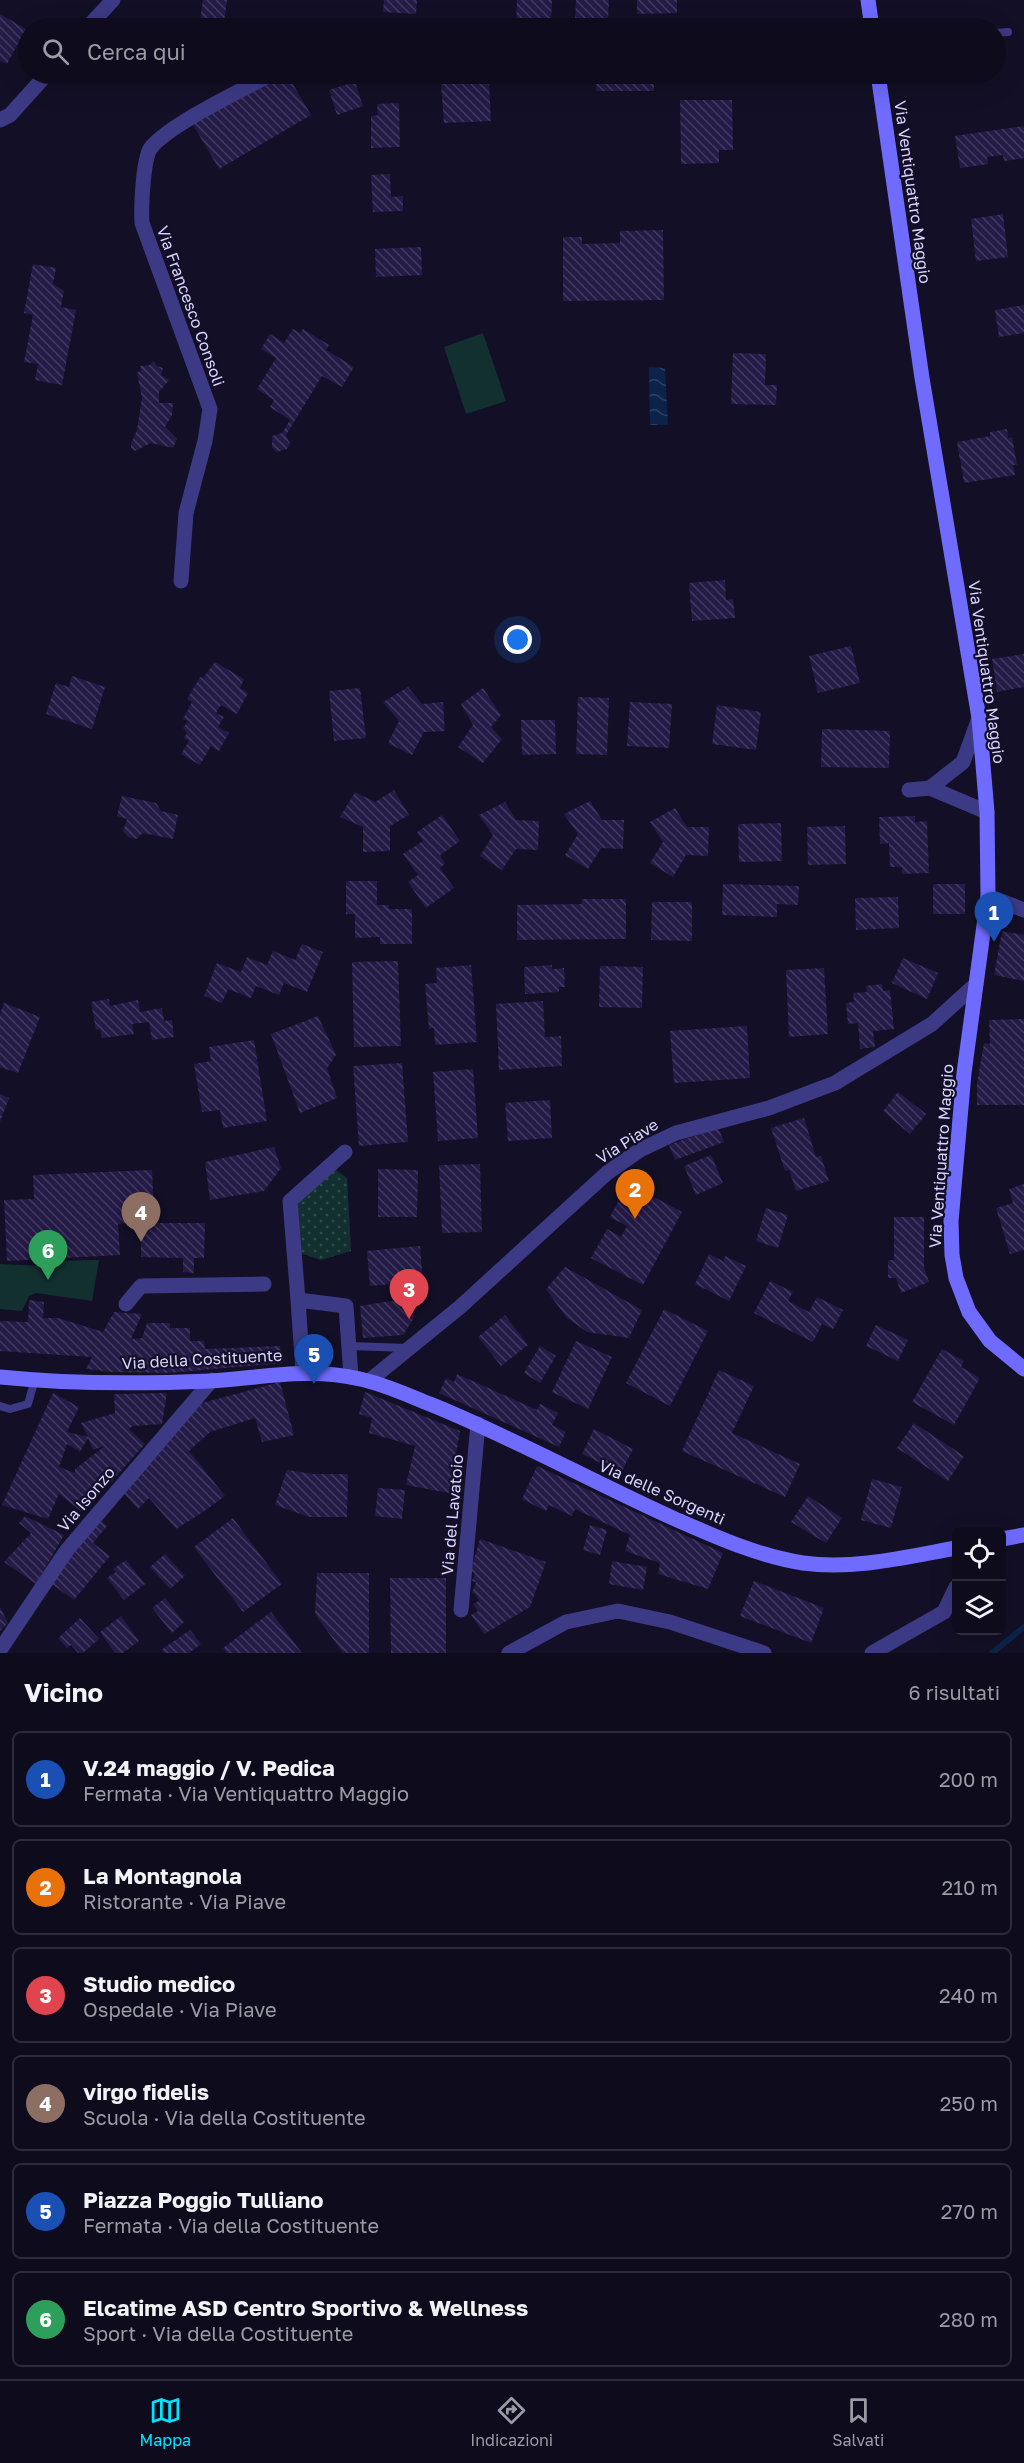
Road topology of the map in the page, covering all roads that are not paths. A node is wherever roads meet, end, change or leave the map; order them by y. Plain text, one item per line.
1 (113, 0) edge
2 (868, 0) edge
3 (96, 18) edge
4 (871, 18) edge
5 (38, 84) edge
6 (254, 84) edge
7 (879, 84) edge
8 (0, 120) edge
9 (181, 580) dead end
10 (979, 718) junction
11 (930, 788) junction
12 (909, 790) dead end
13 (987, 812) junction
14 (988, 896) junction
15 (1024, 910) edge
16 (976, 984) junction
17 (345, 1152) dead end
18 (264, 1284) dead end
19 (298, 1300) junction
20 (126, 1304) dead end
21 (349, 1346) junction
22 (408, 1348) junction
23 (1024, 1370) edge
24 (303, 1373) junction
25 (0, 1377) edge
26 (351, 1377) junction
27 (35, 1379) junction
28 (212, 1380) junction
29 (369, 1381) junction
30 (0, 1406) edge
31 (478, 1424) junction
32 (1024, 1535) edge
33 (1006, 1538) edge
34 (952, 1549) edge
35 (952, 1597) edge
36 (461, 1610) dead end
37 (0, 1650) edge
38 (509, 1653) edge
39 (764, 1653) edge
40 (872, 1653) edge

1 - 3 street
2 - 4 main road
5 - 8 street
6 - 9 street, Via Francesco Consoli
7 - 10 main road, Via Ventiquattro Maggio
10 - 11 street
10 - 13 main road, Via Ventiquattro Maggio
11 - 12 street
11 - 13 street
13 - 14 main road, Via Ventiquattro Maggio
14 - 15 street
14 - 16 main road, Via Ventiquattro Maggio
16 - 22 street, Via Piave
16 - 23 main road, Via Ventiquattro Maggio
17 - 19 street
18 - 20 street
19 - 21 street
19 - 24 street
21 - 22 lane
21 - 26 street
22 - 29 street, Via Piave
24 - 26 main road, Via della Costituente
24 - 28 main road, Via della Costituente
25 - 27 main road, Via della Costituente
26 - 29 main road, Via della Costituente
27 - 28 main road, Via della Costituente
27 - 30 lane
28 - 37 street, Via Isonzo
29 - 31 main road, Via delle Sorgenti
31 - 34 main road, Via delle Sorgenti
31 - 36 street, Via del Lavatoio
32 - 33 main road
35 - 40 street
38 - 39 street

